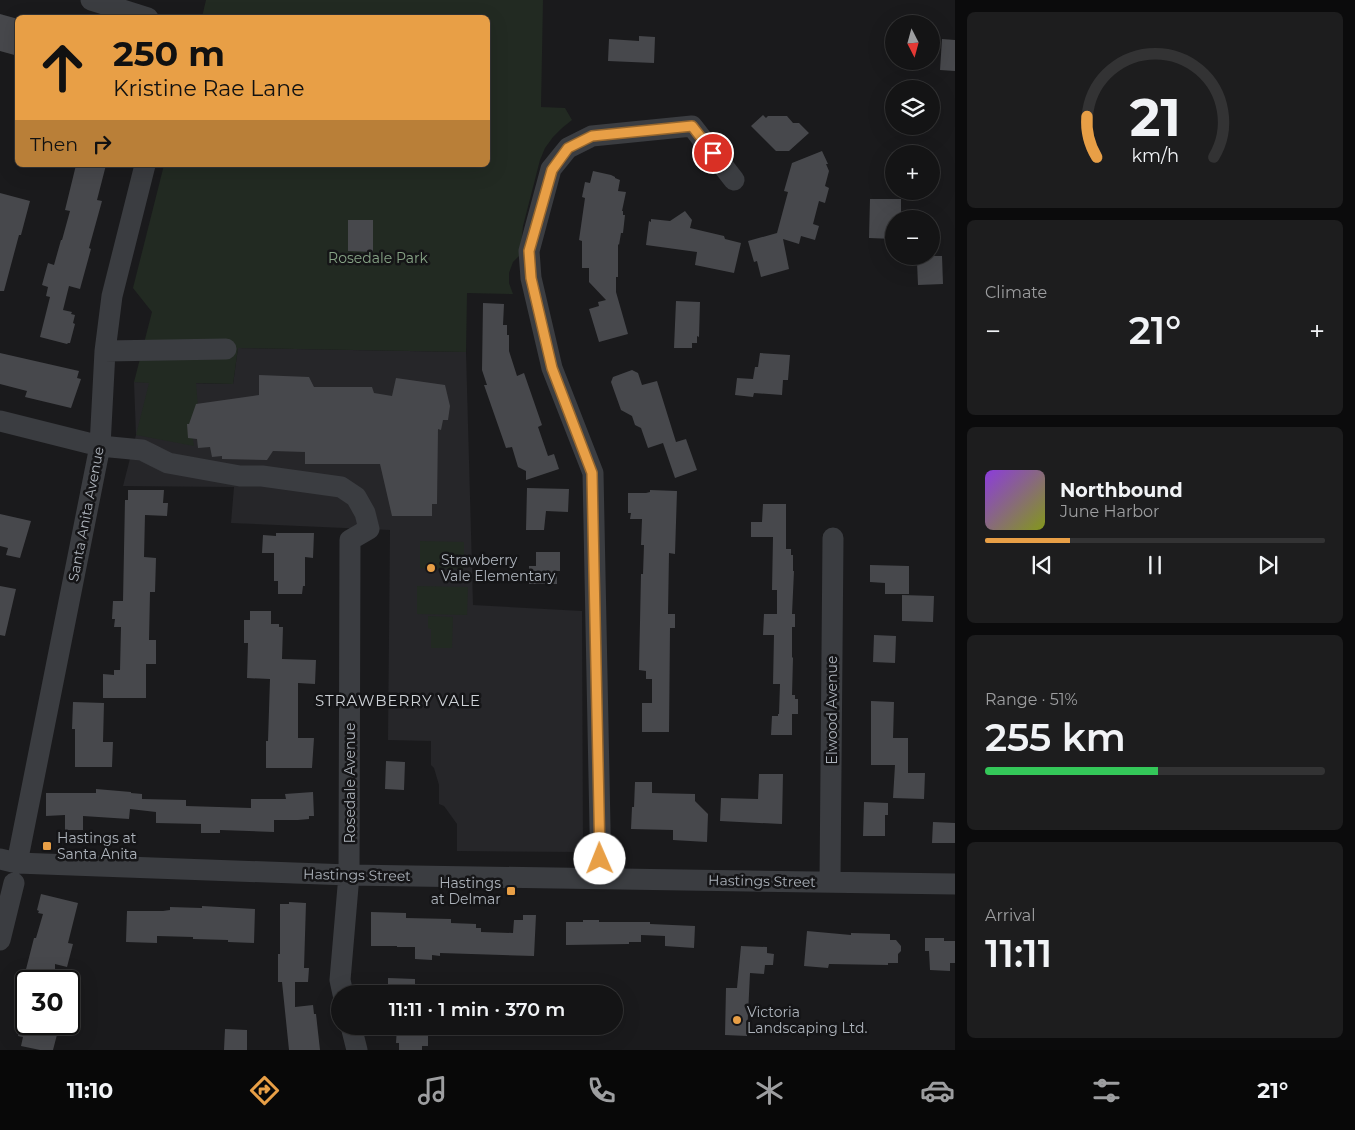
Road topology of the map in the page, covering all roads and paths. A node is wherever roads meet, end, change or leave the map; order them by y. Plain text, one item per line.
1 (91, 0) edge
2 (138, 15) edge
3 (144, 167) edge
4 (734, 180) dead end
5 (226, 349) dead end
6 (105, 351) junction
7 (0, 422) edge
8 (100, 446) junction
9 (833, 538) dead end
10 (10, 868) edge
11 (349, 875) junction
12 (601, 878) junction
13 (830, 882) junction
14 (955, 884) edge
15 (0, 940) edge
16 (341, 985) edge
17 (353, 1035) edge
18 (357, 1050) edge

1 - 2 street
3 - 6 street, Santa Anita Avenue
4 - 12 street
5 - 6 street
6 - 8 street, Santa Anita Avenue
7 - 8 street
8 - 10 street, Santa Anita Avenue
8 - 11 street, Rosedale Avenue
9 - 13 street, Elwood Avenue
10 - 11 street, Hastings Street
10 - 15 street, Santa Anita Avenue
11 - 12 street, Hastings Street
11 - 16 street, Rosedale Avenue
12 - 13 street, Hastings Street
13 - 14 street, Hastings Street
17 - 18 street

